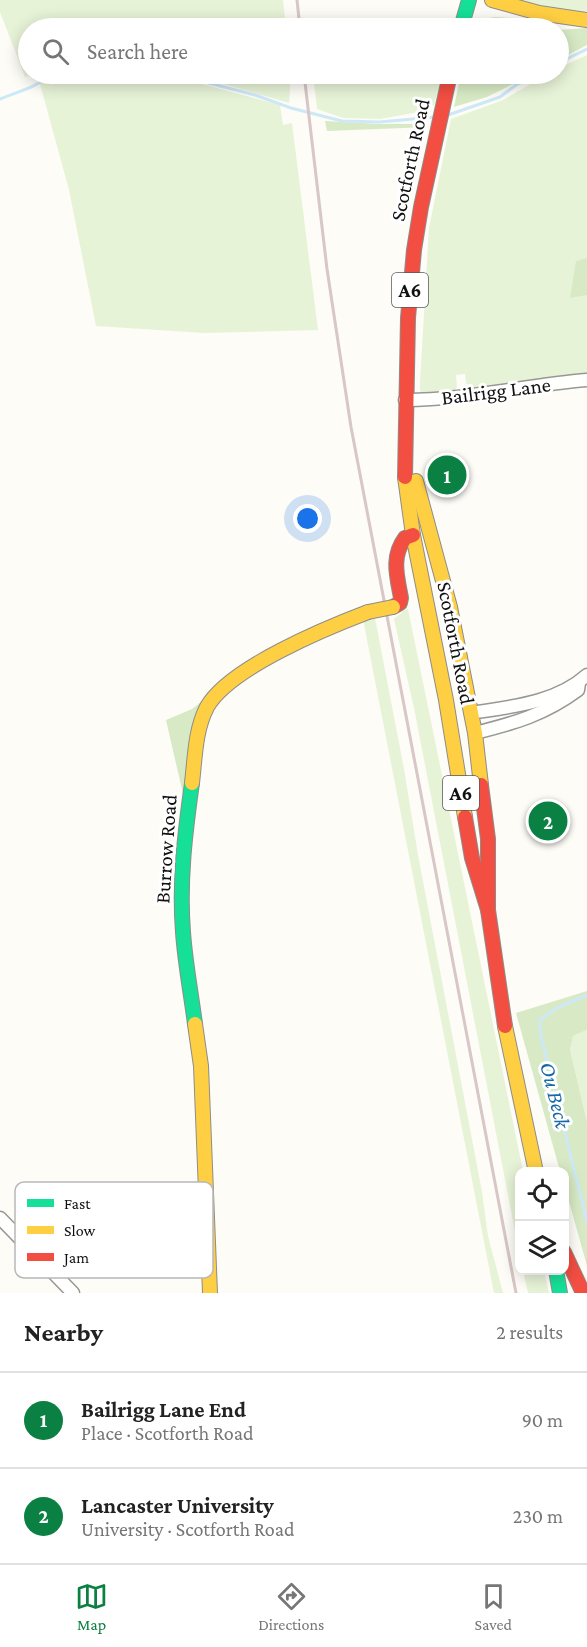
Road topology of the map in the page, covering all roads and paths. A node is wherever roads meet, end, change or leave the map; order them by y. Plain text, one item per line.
1 (469, 0) edge
2 (492, 0) edge
3 (464, 18) edge
4 (561, 18) edge
5 (569, 19) edge
6 (587, 20) edge
7 (448, 84) edge
8 (587, 380) edge
9 (405, 400) junction
10 (406, 436) junction
11 (428, 531) junction
12 (413, 535) junction
13 (583, 678) edge
14 (471, 713) junction
15 (463, 731) junction
16 (488, 910) junction
17 (536, 1167) edge
18 (206, 1182) edge
19 (0, 1218) edge
20 (15, 1233) edge
21 (569, 1264) edge
22 (569, 1273) edge
23 (557, 1275) edge
24 (58, 1278) edge
25 (210, 1278) edge
26 (73, 1293) edge
27 (210, 1293) edge
28 (561, 1293) edge
29 (574, 1293) edge
30 (583, 1293) edge

1 - 3 main road
2 - 4 main road
5 - 6 main road
7 - 9 main road, Scotforth Road / A6
8 - 9 street, Bailrigg Lane
9 - 10 main road, Scotforth Road / A6
10 - 11 main road, Scotforth Road / A6
10 - 12 main road, Scotforth Road / A6
11 - 12 main road
11 - 14 main road, Scotforth Road / A6
12 - 15 main road, Scotforth Road / A6
12 - 18 main road, Burrow Road, bridge
13 - 14 street
13 - 15 street
14 - 15 main road, Scotforth Road / A6
15 - 16 main road, Scotforth Road / A6
15 - 16 main road, Scotforth Road / A6
16 - 17 main road, Scotforth Road / A6
19 - 20 street
21 - 30 main road
22 - 29 main road
23 - 28 main road
24 - 26 street
25 - 27 main road, Burrow Road, bridge

